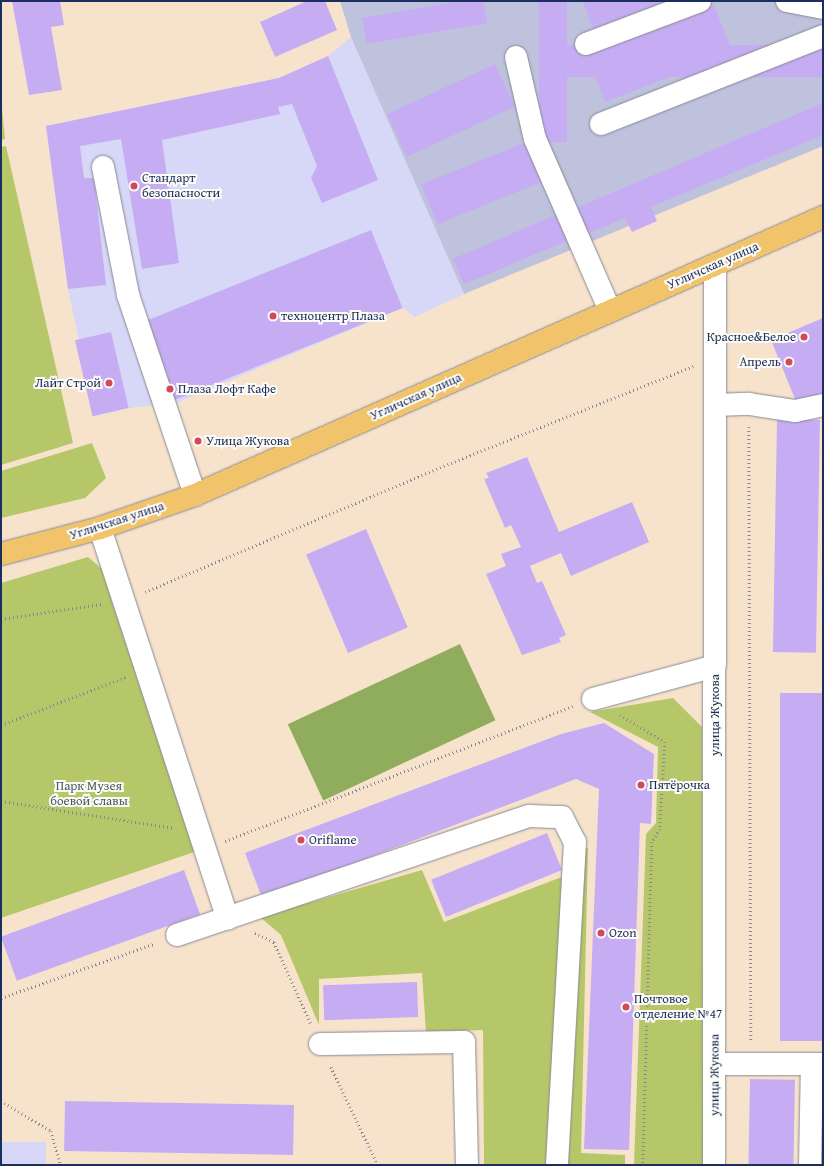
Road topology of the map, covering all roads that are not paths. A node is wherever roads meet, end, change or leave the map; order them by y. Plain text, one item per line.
1 (700, 1) edge
2 (787, 1) edge
3 (823, 8) edge
4 (823, 36) edge
5 (586, 44) dead end
6 (516, 57) dead end
7 (601, 124) dead end
8 (102, 167) dead end
9 (823, 216) edge
10 (715, 265) junction
11 (610, 312) junction
12 (715, 405) junction
13 (823, 405) edge
14 (195, 495) junction
15 (100, 528) junction
16 (1, 554) edge
17 (715, 666) junction
18 (594, 698) road end
19 (228, 919) junction
20 (177, 935) road end
21 (320, 1044) dead end
22 (715, 1064) junction
23 (818, 1064) edge
24 (467, 1165) edge
25 (557, 1165) edge
26 (714, 1165) edge
27 (810, 1165) edge

1 - 5 street
2 - 3 street
4 - 7 street
6 - 11 street
8 - 14 street
9 - 10 main road, Угличская улица
10 - 11 main road, Угличская улица
10 - 12 street, улица Жукова
11 - 14 main road, Угличская улица
12 - 13 street
12 - 17 street, улица Жукова
14 - 15 main road, Угличская улица
15 - 16 main road, Угличская улица
15 - 19 street
17 - 18 street
17 - 22 street, улица Жукова
19 - 20 street
19 - 25 street
21 - 24 street
22 - 23 street
22 - 26 street, улица Жукова
23 - 27 street

